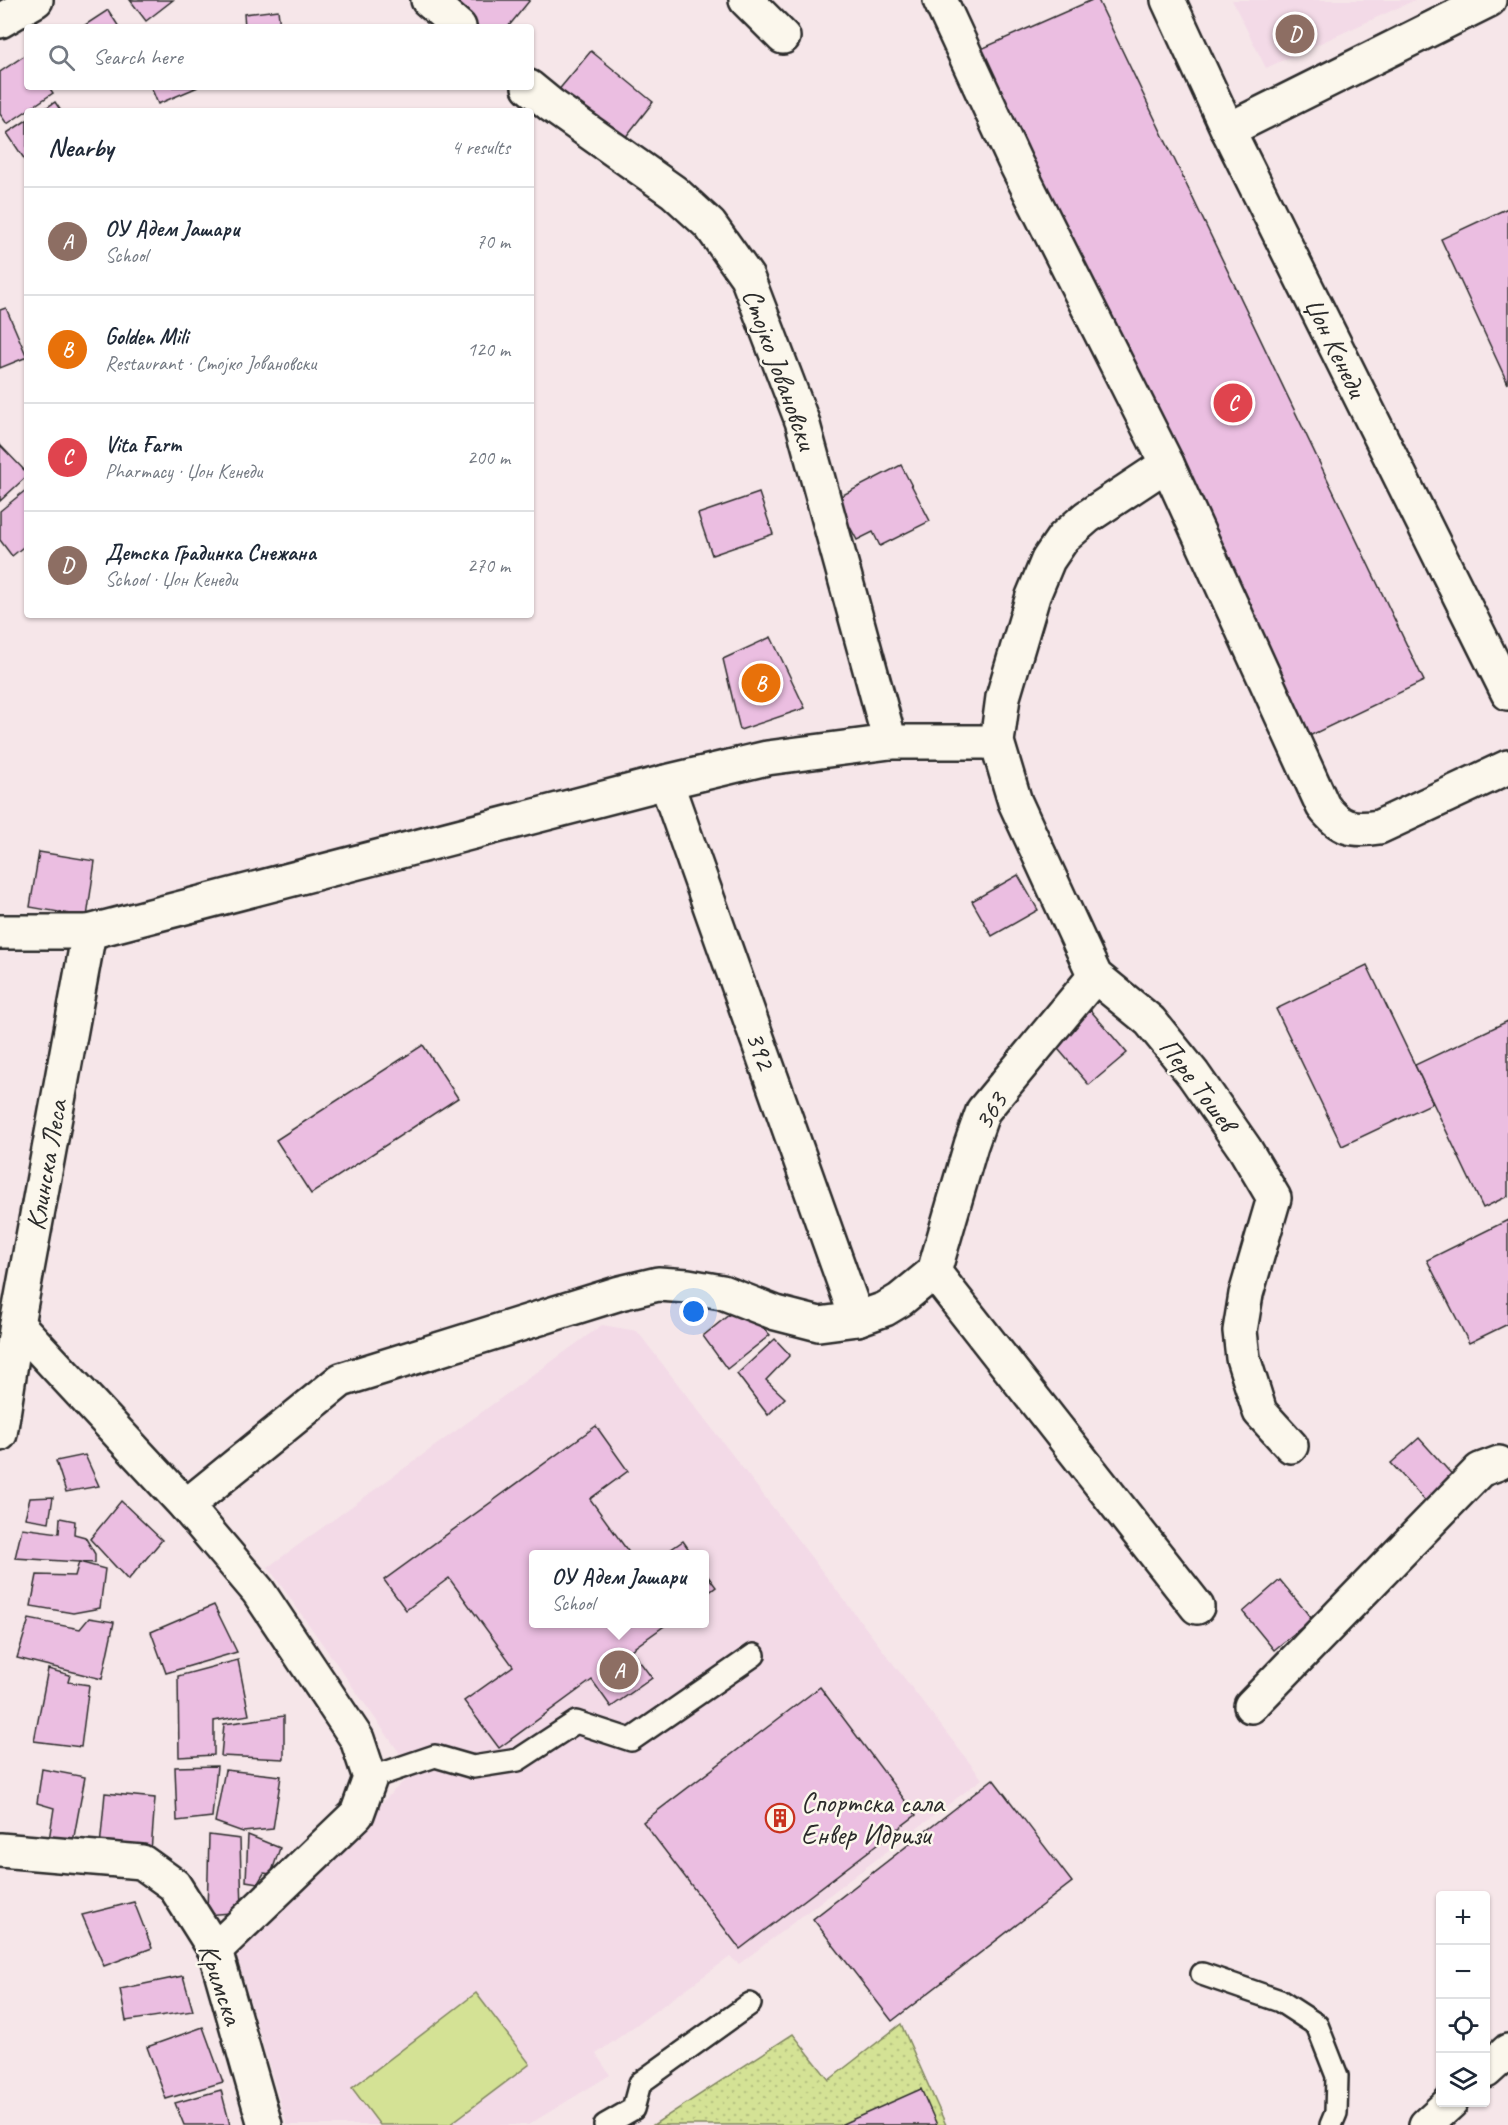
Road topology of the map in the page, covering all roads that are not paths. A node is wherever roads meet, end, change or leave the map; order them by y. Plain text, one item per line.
1 (36, 0) edge
2 (428, 0) edge
3 (746, 0) edge
4 (940, 0) edge
5 (1168, 0) edge
6 (1489, 0) edge
7 (0, 21) edge
8 (456, 24) edge
9 (783, 37) dead end
10 (533, 90) edge
11 (1228, 130) junction
12 (1167, 464) junction
13 (1508, 693) edge
14 (890, 742) junction
15 (997, 742) junction
16 (1508, 767) edge
17 (666, 782) junction
18 (0, 932) edge
19 (89, 932) junction
20 (1095, 976) junction
21 (934, 1272) junction
22 (857, 1319) junction
23 (17, 1324) junction
24 (0, 1434) edge
25 (1291, 1446) dead end
26 (1503, 1456) edge
27 (186, 1506) junction
28 (1197, 1607) dead end
29 (754, 1655) dead end
30 (1251, 1706) dead end
31 (370, 1778) junction
32 (0, 1850) edge
33 (215, 1950) junction
34 (1202, 1974) dead end
35 (750, 2004) dead end
36 (1508, 2051) edge
37 (1490, 2067) edge
38 (1446, 2107) edge
39 (265, 2125) edge
40 (605, 2125) edge
41 (1331, 2125) edge
42 (1426, 2125) edge

1 - 7 street
2 - 8 street
3 - 9 street
4 - 12 street
5 - 11 street, Џон Кенеди
6 - 11 street
10 - 14 street, Стојко Јовановски
11 - 13 street, Џон Кенеди
12 - 15 street
12 - 16 street
14 - 15 street
14 - 17 street
15 - 20 street, Пере Тошев
17 - 19 street
17 - 22 street, 392
18 - 19 street
19 - 23 street, Клинска Леса
20 - 21 street, 363
20 - 25 street, Пере Тошев
21 - 22 street
21 - 28 street
22 - 27 street
23 - 24 street, Клинска Леса
23 - 27 street
26 - 30 street
27 - 31 street
29 - 31 lane
31 - 33 street
32 - 33 street, Кримска
33 - 39 street, Кримска
34 - 41 lane
35 - 40 lane
36 - 37 street
38 - 42 street

